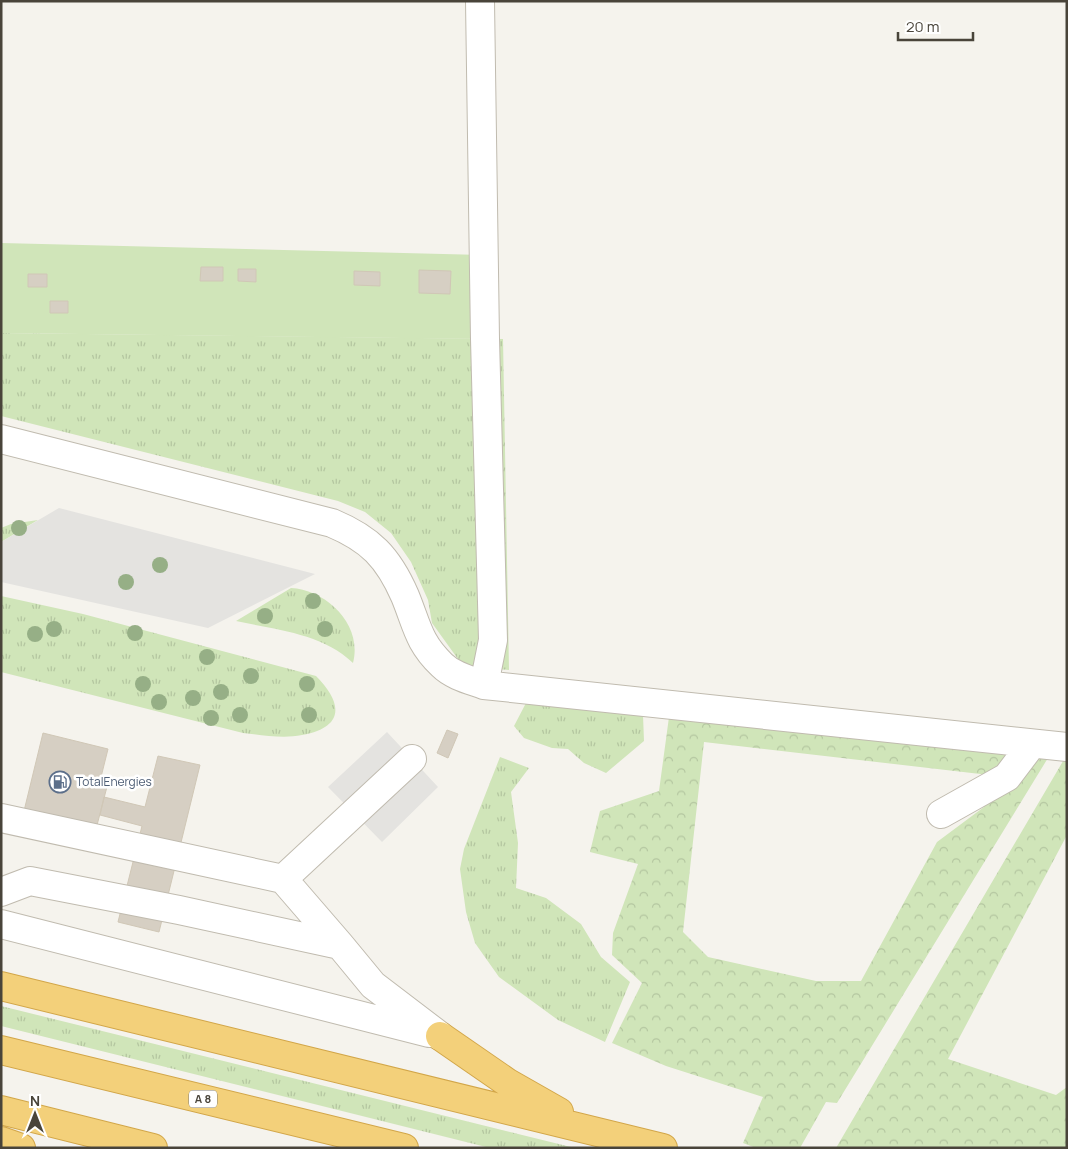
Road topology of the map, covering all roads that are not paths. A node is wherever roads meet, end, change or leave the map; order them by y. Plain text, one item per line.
1 (480, 1) edge
2 (1, 439) edge
3 (484, 685) junction
4 (1032, 744) junction
5 (1067, 748) edge
6 (412, 759) dead end
7 (941, 814) dead end
8 (1, 818) edge
9 (283, 879) junction
10 (1, 892) edge
11 (1, 924) edge
12 (340, 945) junction
13 (1, 986) edge
14 (440, 1036) junction
15 (1, 1050) edge
16 (1, 1110) edge
17 (598, 1132) junction
18 (1, 1141) edge
19 (21, 1148) edge
20 (153, 1148) edge
21 (404, 1148) edge
22 (663, 1148) edge

1 - 3 lane
2 - 3 lane
3 - 4 lane
4 - 5 lane
4 - 7 lane
6 - 9 lane
8 - 9 lane
9 - 12 lane
10 - 12 lane
11 - 14 lane
12 - 14 lane
13 - 17 highway
14 - 17 highway
15 - 21 highway, A 8
16 - 20 highway
17 - 22 highway
18 - 19 highway

